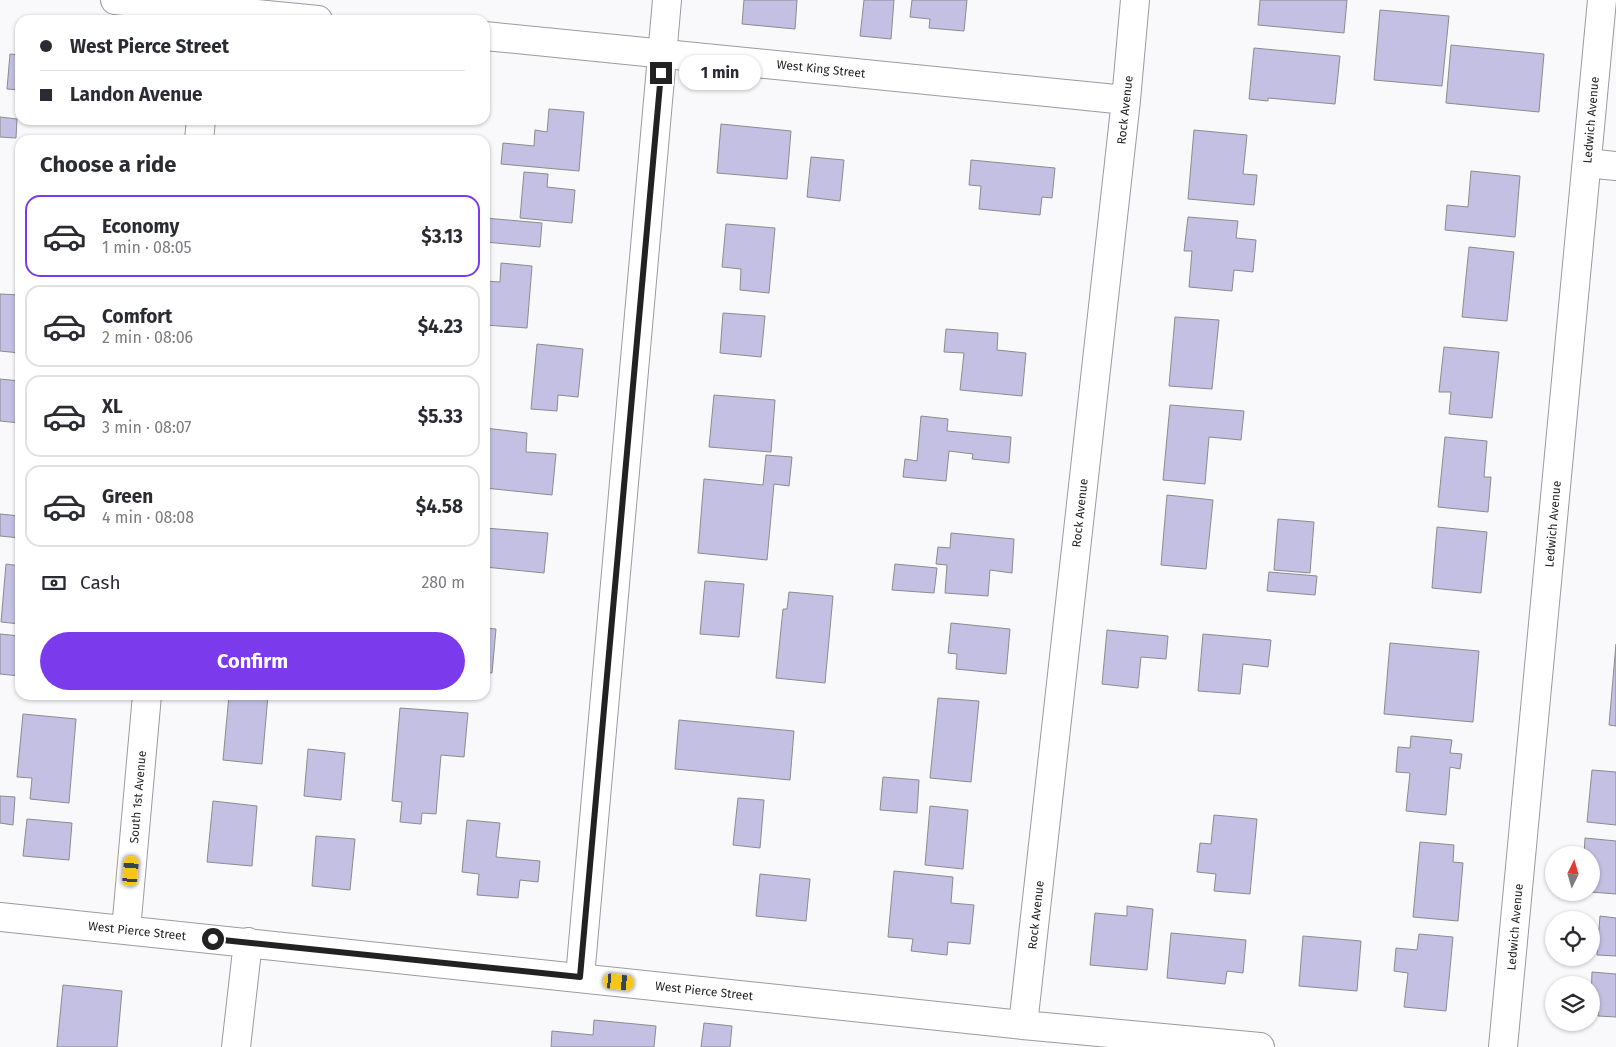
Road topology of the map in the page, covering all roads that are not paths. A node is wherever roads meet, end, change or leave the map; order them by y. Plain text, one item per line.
1 (115, 0) edge
2 (667, 0) edge
3 (1135, 0) edge
4 (1602, 0) edge
5 (211, 10) edge
6 (264, 15) edge
7 (490, 36) edge
8 (662, 53) junction
9 (1126, 100) junction
10 (1587, 163) junction
11 (1616, 166) edge
12 (148, 700) edge
13 (0, 917) edge
14 (126, 930) junction
15 (248, 942) junction
16 (580, 977) junction
17 (1024, 1025) junction
18 (236, 1047) edge
19 (1260, 1047) edge
20 (1503, 1047) edge

1 - 5 street
2 - 8 street
3 - 9 street, Rock Avenue
4 - 10 street, Ledwich Avenue
5 - 6 street
7 - 8 street, West King Street
8 - 9 street, West King Street
8 - 16 street
9 - 17 street, Rock Avenue
10 - 11 street
10 - 20 street, Ledwich Avenue
12 - 14 street, South 1st Avenue
13 - 14 street, West Pierce Street
14 - 15 street, West Pierce Street
15 - 16 street, West Pierce Street
15 - 18 street
16 - 17 street, West Pierce Street
17 - 19 street, West Pierce Street

